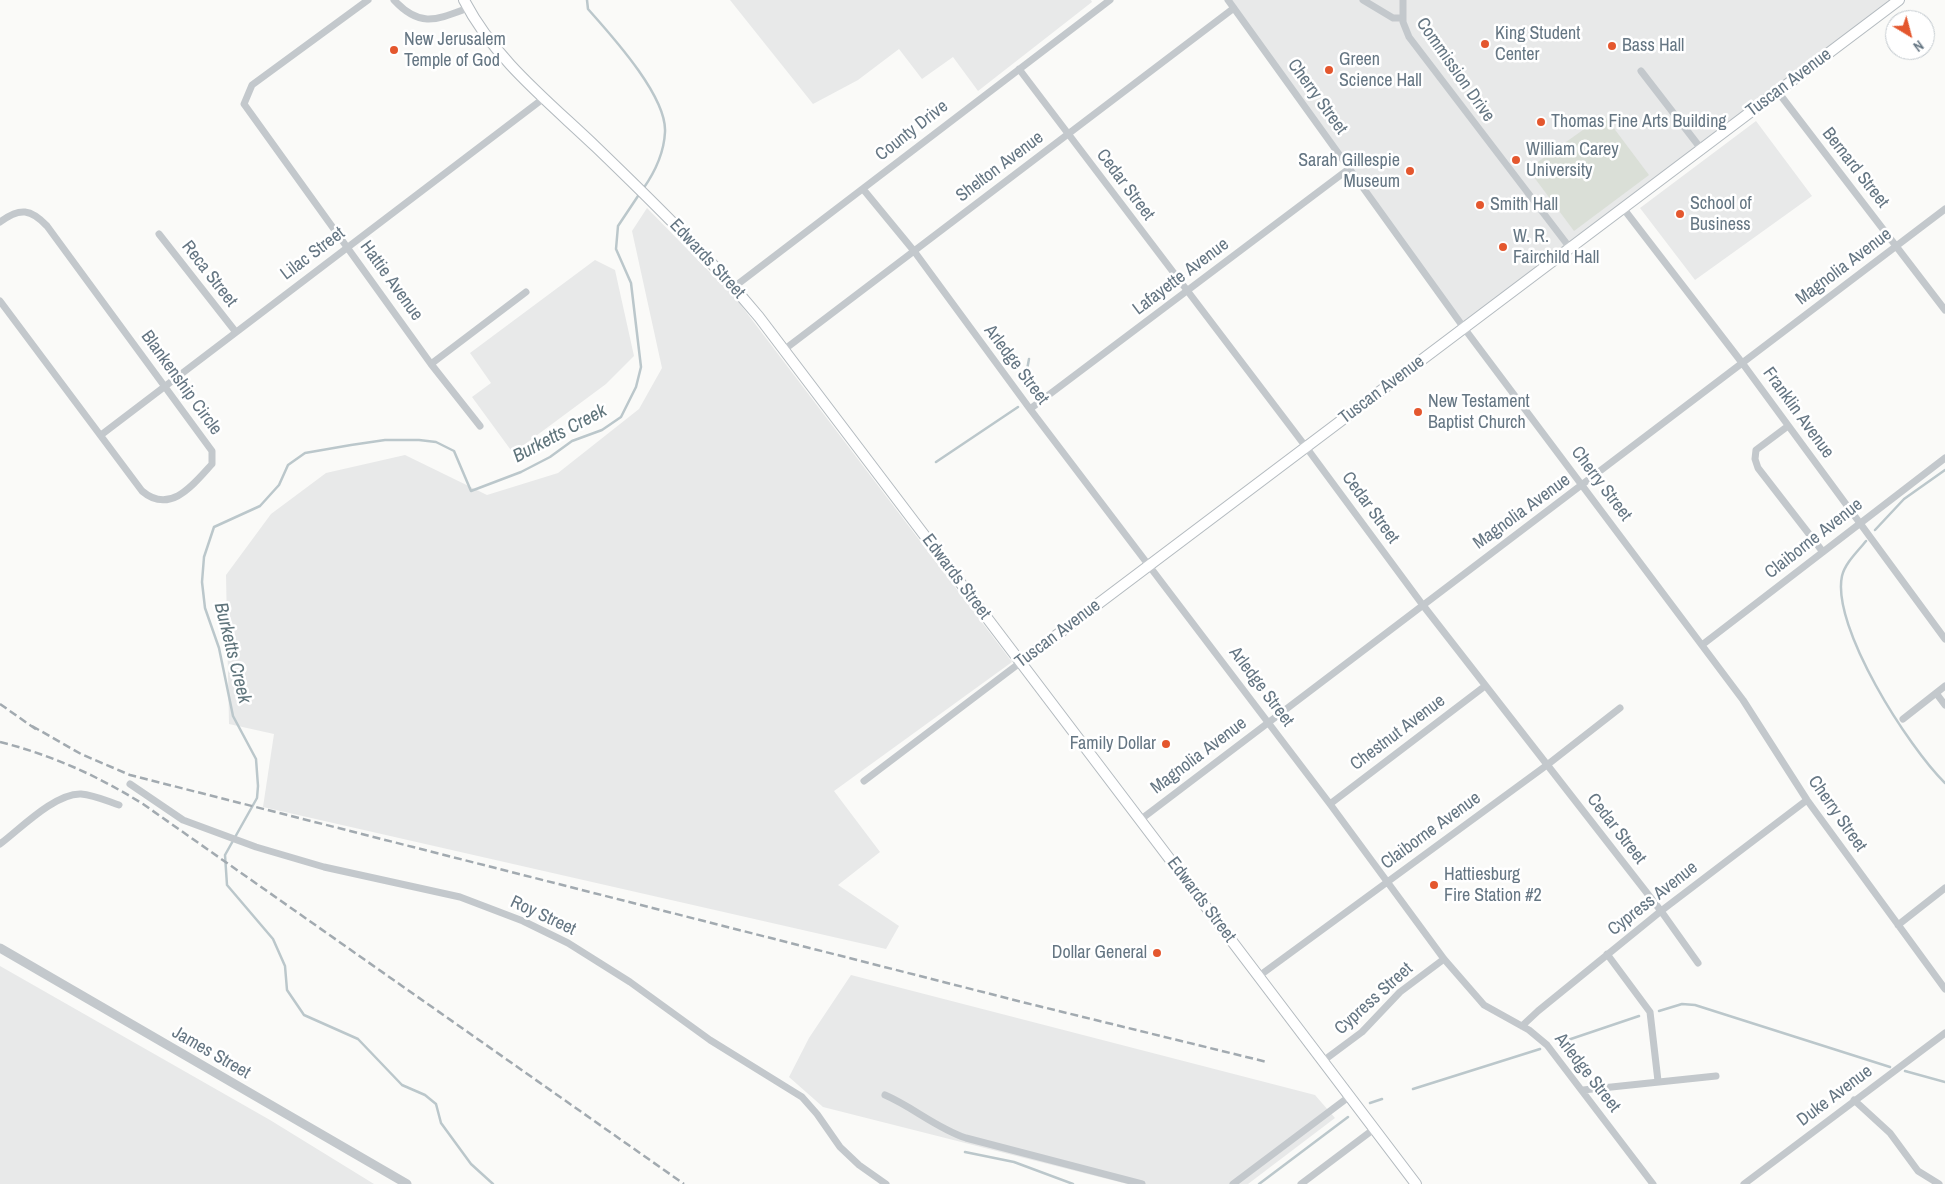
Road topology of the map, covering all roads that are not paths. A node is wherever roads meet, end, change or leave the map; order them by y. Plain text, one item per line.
1 (368, 0) edge
2 (394, 0) edge
3 (1110, 0) edge
4 (1228, 0) edge
5 (1364, 0) edge
6 (1403, 0) edge
7 (1899, 0) edge
8 (466, 4) edge
9 (1234, 8) junction
10 (1402, 18) junction
11 (1019, 69) junction
12 (1641, 71) dead end
13 (1778, 92) junction
14 (544, 98) junction
15 (1067, 135) junction
16 (1702, 150) junction
17 (1350, 168) junction
18 (863, 189) junction
19 (1623, 208) junction
20 (1945, 209) edge
21 (0, 222) edge
22 (159, 234) dead end
23 (1896, 246) junction
24 (348, 247) junction
25 (1570, 248) junction
26 (914, 251) junction
27 (734, 287) junction
28 (526, 292) dead end
29 (1187, 292) junction
30 (0, 301) edge
31 (1945, 310) edge
32 (1464, 328) junction
33 (235, 332) junction
34 (785, 349) junction
35 (431, 364) junction
36 (1743, 364) junction
37 (164, 387) junction
38 (1030, 409) junction
39 (480, 426) dead end
40 (1788, 426) junction
41 (101, 436) junction
42 (1306, 447) junction
43 (1945, 458) edge
44 (1583, 485) junction
45 (1861, 522) junction
46 (1823, 552) junction
47 (1150, 565) junction
48 (1422, 604) junction
49 (1945, 639) edge
50 (1702, 645) junction
51 (1021, 662) junction
52 (1485, 686) junction
53 (1945, 686) edge
54 (1936, 693) junction
55 (1945, 705) edge
56 (1620, 708) dead end
57 (1903, 719) dead end
58 (1268, 722) junction
59 (1547, 765) junction
60 (864, 781) dead end
61 (130, 784) dead end
62 (1807, 800) junction
63 (1330, 804) junction
64 (119, 805) dead end
65 (1140, 820) junction
66 (0, 844) edge
67 (1388, 881) junction
68 (1945, 888) edge
69 (1661, 911) junction
70 (1898, 925) junction
71 (0, 948) edge
72 (1607, 954) junction
73 (1444, 959) junction
74 (1698, 964) dead end
75 (1259, 976) junction
76 (1945, 990) edge
77 (1522, 1026) junction
78 (1945, 1033) edge
79 (1323, 1061) junction
80 (1716, 1076) dead end
81 (1658, 1081) junction
82 (1583, 1090) junction
83 (885, 1095) dead end
84 (1350, 1096) junction
85 (1854, 1100) junction
86 (1374, 1129) junction
87 (406, 1184) edge
88 (886, 1184) edge
89 (1142, 1184) edge
90 (1233, 1184) edge
91 (1301, 1184) edge
92 (1416, 1184) edge
93 (1653, 1184) edge
94 (1744, 1184) edge
95 (1939, 1184) edge

1 - 24 street, Hattie Avenue
2 - 8 street
3 - 11 street, County Drive
4 - 9 street, Cherry Street
5 - 10 street
6 - 10 street, Commission Drive
7 - 13 main road, Tuscan Avenue
8 - 14 main road, Edwards Street
9 - 15 street, Shelton Avenue
9 - 17 street, Cherry Street
10 - 25 street, Commission Drive
11 - 15 street, Cedar Street
11 - 18 street, County Drive
12 - 16 street
13 - 16 main road, Tuscan Avenue
13 - 23 street, Bernard Street
14 - 24 street, Lilac Street
14 - 27 main road, Edwards Street
15 - 26 street, Shelton Avenue
15 - 29 street, Cedar Street
16 - 19 main road, Tuscan Avenue
17 - 29 street, Lafayette Avenue
17 - 32 street, Cherry Street
18 - 26 street, Arledge Street
18 - 27 street, County Drive
19 - 25 main road, Tuscan Avenue
19 - 36 street, Franklin Avenue
20 - 23 street, Magnolia Avenue
21 - 37 street, Blankenship Circle
22 - 33 street, Reca Street
23 - 31 street, Bernard Street
23 - 36 street, Magnolia Avenue
24 - 33 street, Lilac Street
24 - 35 street, Hattie Avenue
25 - 32 main road, Tuscan Avenue
26 - 34 street, Shelton Avenue
26 - 38 street, Arledge Street
27 - 34 main road, Edwards Street
28 - 35 street
29 - 38 street, Lafayette Avenue
29 - 42 street, Cedar Street
30 - 41 street, Blankenship Circle
32 - 42 main road, Tuscan Avenue
32 - 44 street, Cherry Street
33 - 37 street, Lilac Street
34 - 51 main road, Edwards Street
35 - 39 street, Hattie Avenue
36 - 40 street, Franklin Avenue
36 - 44 street, Magnolia Avenue
37 - 41 street, Lilac Street
37 - 41 street, Blankenship Circle
38 - 47 street, Arledge Street
40 - 45 street, Franklin Avenue
40 - 46 street
42 - 47 main road, Tuscan Avenue
42 - 48 street, Cedar Street
43 - 45 street, Claiborne Avenue
44 - 48 street, Magnolia Avenue
44 - 50 street, Cherry Street
45 - 46 street, Claiborne Avenue
45 - 49 street, Franklin Avenue
46 - 50 street, Claiborne Avenue
47 - 51 main road, Tuscan Avenue
47 - 58 street, Arledge Street
48 - 52 street, Cedar Street
48 - 58 street, Magnolia Avenue
50 - 62 street, Cherry Street
51 - 60 street, Tuscan Avenue
51 - 65 main road, Edwards Street
52 - 59 street, Cedar Street
52 - 63 street, Chestnut Avenue
53 - 54 street
54 - 55 street
54 - 57 street
56 - 59 street, Claiborne Avenue
58 - 63 street, Arledge Street
58 - 65 street, Magnolia Avenue
59 - 67 street, Claiborne Avenue
59 - 69 street, Cedar Street
61 - 88 street, Roy Street
62 - 69 street, Cypress Avenue
62 - 70 street, Cherry Street
63 - 67 street, Arledge Street
64 - 66 street
65 - 75 main road, Edwards Street
67 - 73 street, Arledge Street
67 - 75 street, Claiborne Avenue
68 - 70 street
69 - 72 street, Cypress Avenue
69 - 74 street, Cedar Street
70 - 76 street, Cherry Street
71 - 87 street, James Street
72 - 77 street, Cypress Avenue
72 - 81 street
73 - 77 street, Arledge Street
73 - 79 street, Cypress Street
75 - 79 main road, Edwards Street
77 - 82 street, Arledge Street
78 - 85 street, Duke Avenue
79 - 84 main road, Edwards Street
80 - 81 street
81 - 82 street
82 - 93 street, Arledge Street
83 - 89 street
84 - 86 main road, Edwards Street
84 - 90 street
85 - 94 street, Duke Avenue
85 - 95 street
86 - 91 street
86 - 92 main road, Edwards Street

